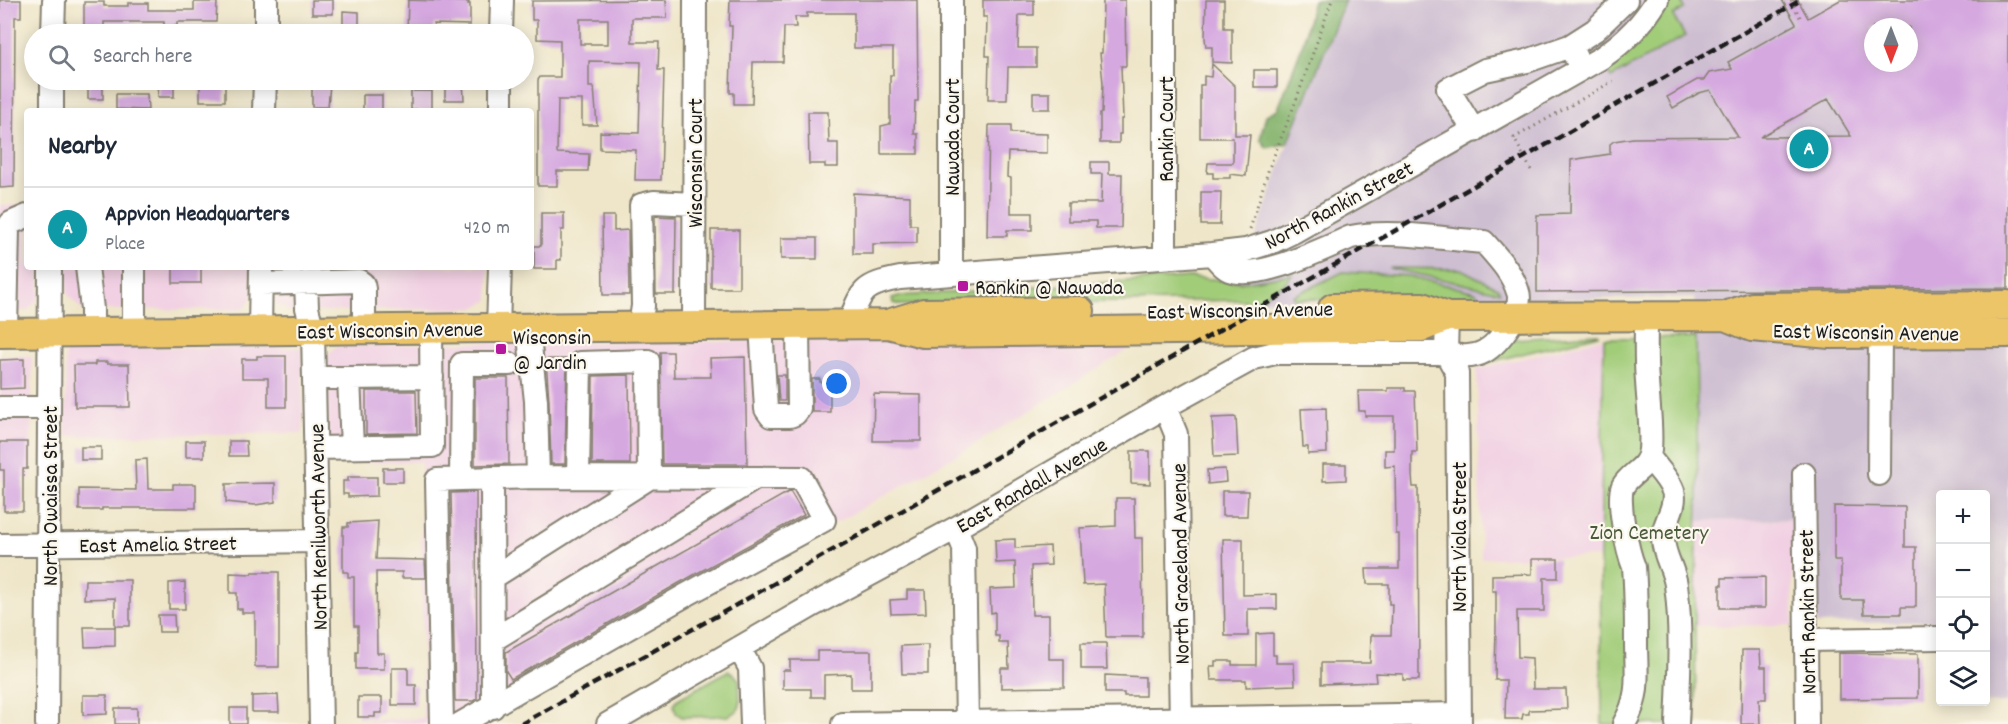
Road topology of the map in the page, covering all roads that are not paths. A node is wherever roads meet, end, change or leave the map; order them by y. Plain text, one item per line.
1 (54, 0) edge
2 (266, 0) edge
3 (502, 0) edge
4 (695, 0) edge
5 (951, 0) edge
6 (1165, 0) edge
7 (1626, 0) edge
8 (1657, 0) edge
9 (53, 24) edge
10 (266, 24) edge
11 (501, 24) edge
12 (1570, 46) junction
13 (1582, 69) junction
14 (52, 90) edge
15 (265, 90) edge
16 (501, 90) edge
17 (52, 108) edge
18 (264, 108) edge
19 (501, 108) edge
20 (1474, 131) junction
21 (694, 204) junction
22 (24, 217) edge
23 (1212, 254) junction
24 (1165, 257) junction
25 (50, 270) edge
26 (87, 270) edge
27 (134, 270) edge
28 (500, 270) edge
29 (951, 274) junction
30 (261, 275) edge
31 (306, 282) junction
32 (2008, 305) edge
33 (1918, 307) junction
34 (1515, 316) junction
35 (1646, 316) junction
36 (1725, 316) junction
37 (1447, 317) junction
38 (761, 325) junction
39 (798, 325) junction
40 (849, 325) junction
41 (640, 326) junction
42 (694, 326) junction
43 (528, 327) junction
44 (498, 328) junction
45 (431, 329) junction
46 (260, 330) junction
47 (364, 330) junction
48 (313, 331) junction
49 (3, 332) edge
50 (49, 332) junction
51 (92, 332) junction
52 (134, 332) junction
53 (2008, 333) edge
54 (1880, 334) junction
55 (1446, 353) junction
56 (1479, 354) junction
57 (510, 364) dead end
58 (1457, 373) junction
59 (432, 377) junction
60 (314, 378) junction
61 (349, 378) junction
62 (1165, 407) junction
63 (0, 408) edge
64 (49, 408) junction
65 (352, 447) junction
66 (315, 448) junction
67 (1649, 457) junction
68 (1804, 474) dead end
69 (1879, 474) dead end
70 (538, 477) junction
71 (578, 477) junction
72 (649, 477) junction
73 (492, 478) junction
74 (756, 478) junction
75 (460, 479) junction
76 (956, 528) junction
77 (317, 541) junction
78 (49, 544) junction
79 (0, 545) edge
80 (492, 578) junction
81 (1936, 638) edge
82 (493, 640) junction
83 (1806, 640) junction
84 (740, 648) junction
85 (493, 707) junction
86 (1460, 719) edge
87 (1181, 721) edge
88 (622, 722) edge
89 (967, 723) edge
90 (46, 724) edge
91 (321, 724) edge
92 (442, 724) edge
93 (460, 724) edge
94 (752, 724) edge
95 (843, 724) edge
96 (1624, 724) edge
97 (1677, 724) edge
98 (1807, 724) edge

1 - 9 street
2 - 10 street
3 - 11 street
4 - 21 street, Wisconsin Court
5 - 29 street, Nawada Court
6 - 24 street, Rankin Court
7 - 12 street
8 - 13 street, North Rankin Street
12 - 13 street
12 - 20 street
13 - 20 street, North Rankin Street
14 - 17 street
15 - 18 street
16 - 19 street
20 - 23 street, North Rankin Street
21 - 41 street
21 - 42 street, Wisconsin Court
22 - 49 street
23 - 24 street, North Rankin Street
23 - 34 street
24 - 29 street, North Rankin Street
25 - 50 street, North Owaissa Street
26 - 51 street
27 - 52 street
28 - 44 street
29 - 40 street, North Rankin Street
30 - 31 street
30 - 46 street
31 - 47 street
31 - 48 street, North Kenilworth Avenue
32 - 33 main road, East Wisconsin Avenue
33 - 36 main road, East Wisconsin Avenue
33 - 54 main road
34 - 35 main road, East Wisconsin Avenue
34 - 37 main road, East Wisconsin Avenue
34 - 56 street
35 - 36 main road, East Wisconsin Avenue
35 - 67 street
36 - 54 main road, East Wisconsin Avenue
37 - 40 main road, East Wisconsin Avenue
37 - 55 street
38 - 39 main road, East Wisconsin Avenue
38 - 39 street
38 - 42 main road, East Wisconsin Avenue
39 - 40 main road, East Wisconsin Avenue
41 - 42 main road, East Wisconsin Avenue
41 - 43 main road, East Wisconsin Avenue
43 - 44 main road, East Wisconsin Avenue
43 - 70 street
44 - 45 main road, East Wisconsin Avenue
45 - 47 main road, East Wisconsin Avenue
45 - 59 street
46 - 48 main road, East Wisconsin Avenue
46 - 52 main road, East Wisconsin Avenue
47 - 48 main road, East Wisconsin Avenue
48 - 60 street, North Kenilworth Avenue
49 - 50 main road, East Wisconsin Avenue
50 - 51 main road, East Wisconsin Avenue
50 - 64 street, North Owaissa Street
51 - 52 main road, East Wisconsin Avenue
53 - 54 main road, East Wisconsin Avenue
54 - 69 street
55 - 56 street, East Randall Avenue
55 - 58 street, North Viola Street
55 - 62 street, East Randall Avenue
56 - 58 street
57 - 75 street
58 - 86 street, North Viola Street
59 - 61 street
59 - 65 street
60 - 61 street
60 - 66 street, North Kenilworth Avenue
61 - 65 street
62 - 76 street, East Randall Avenue
62 - 87 street, North Graceland Avenue
63 - 64 street
64 - 78 street, North Owaissa Street
65 - 66 street
66 - 77 street, North Kenilworth Avenue
67 - 96 street
67 - 97 street
68 - 83 street, North Rankin Street
70 - 71 street
70 - 73 street
71 - 72 street
71 - 72 street
72 - 74 street
72 - 80 street
73 - 75 street
73 - 80 street
74 - 82 street
74 - 85 street
75 - 92 street
76 - 84 street, East Randall Avenue
76 - 89 street
77 - 78 street, East Amelia Street
77 - 91 street, North Kenilworth Avenue
78 - 79 street, East Amelia Street
78 - 90 street, North Owaissa Street
80 - 82 street
81 - 83 street
82 - 85 street
83 - 98 street, North Rankin Street
84 - 88 street, East Randall Avenue
84 - 94 street
85 - 93 street
86 - 87 street
87 - 89 street
89 - 95 street

